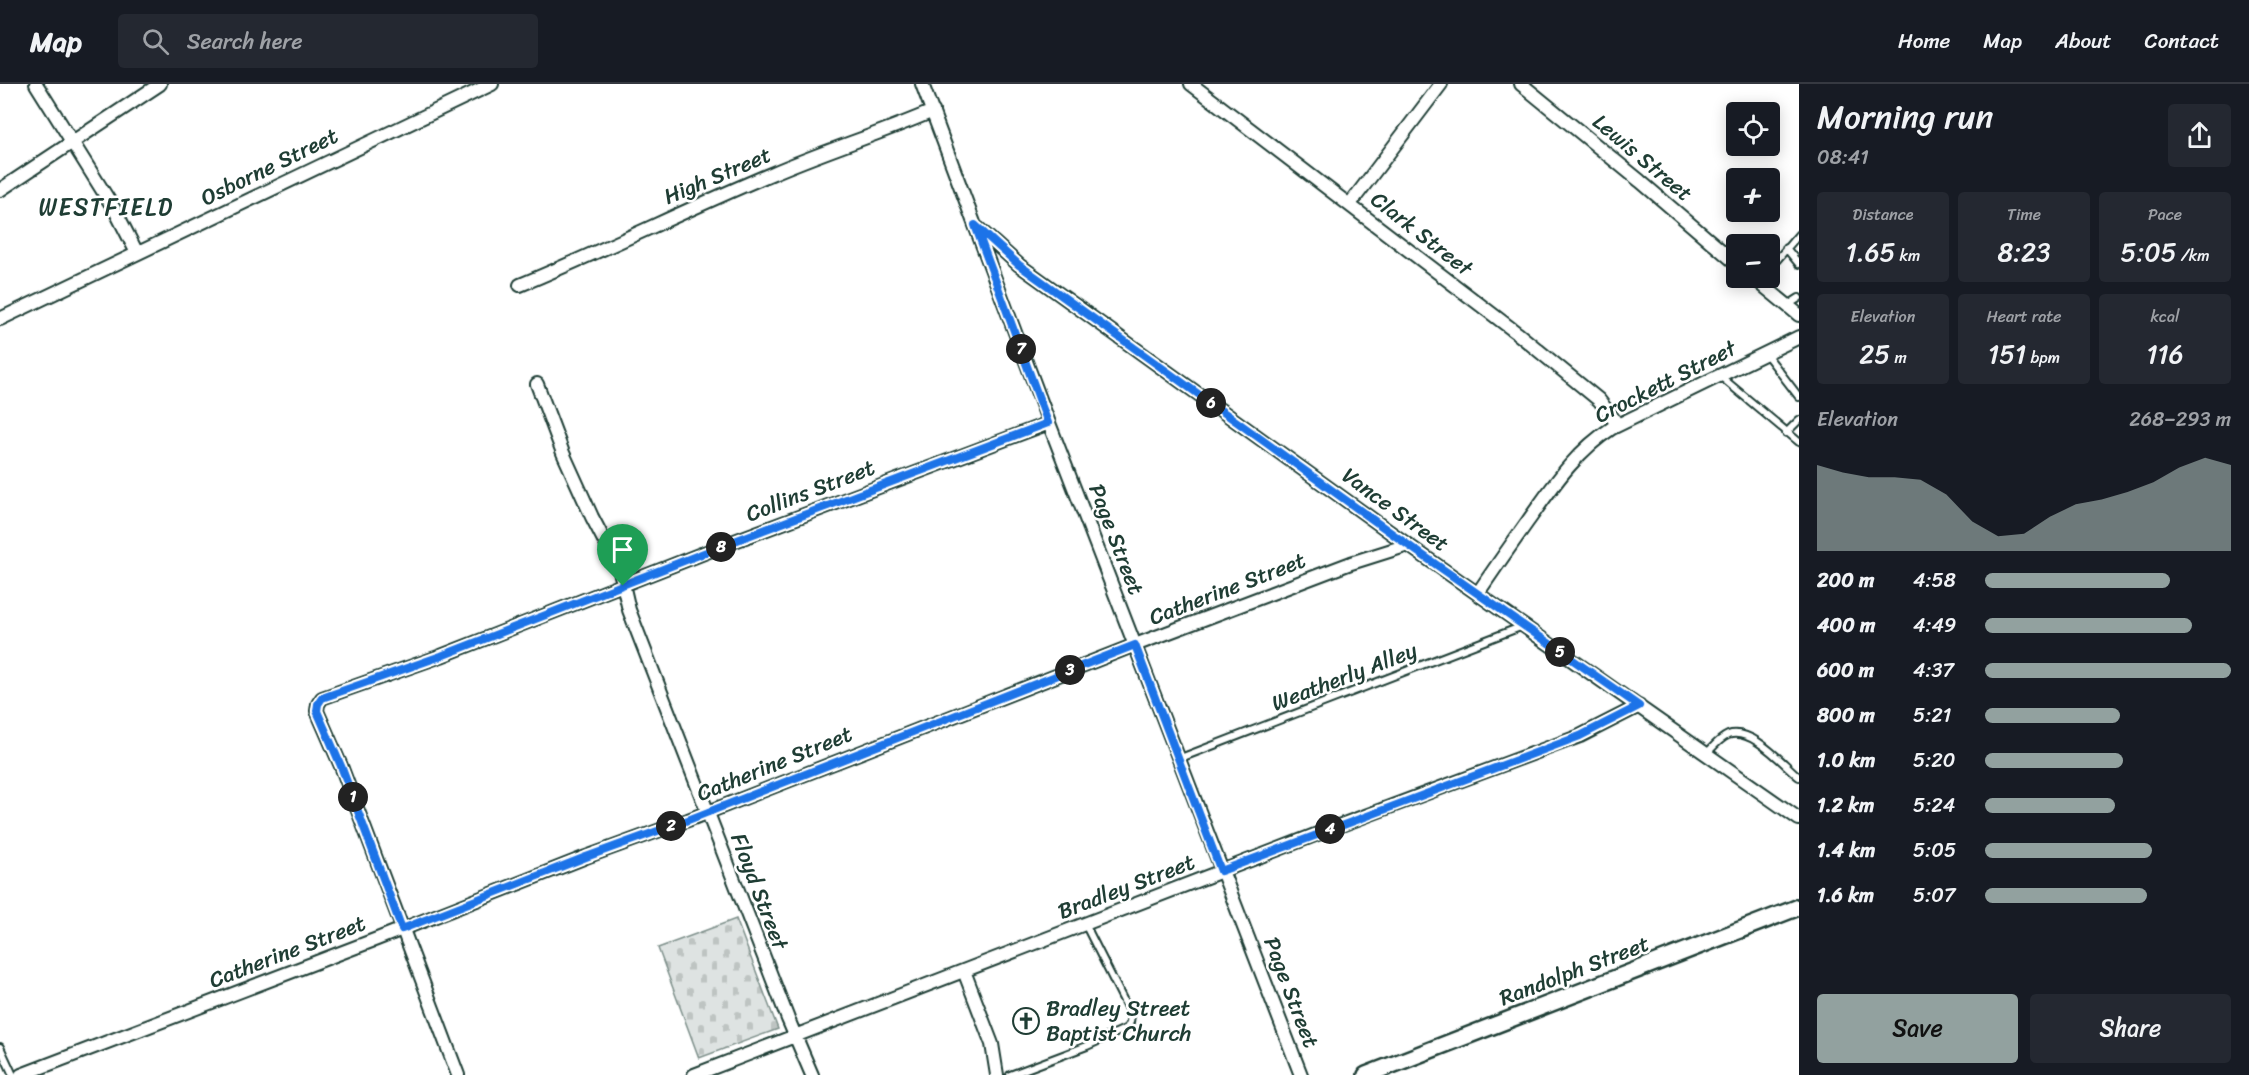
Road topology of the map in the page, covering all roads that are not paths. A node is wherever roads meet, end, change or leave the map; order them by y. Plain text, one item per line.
1 (36, 84) edge
2 (160, 84) edge
3 (492, 84) edge
4 (922, 84) edge
5 (1191, 84) edge
6 (1441, 84) edge
7 (1521, 84) edge
8 (933, 111) junction
9 (72, 142) junction
10 (0, 189) edge
11 (1350, 204) junction
12 (975, 225) junction
13 (1799, 234) edge
14 (1786, 248) junction
15 (137, 253) junction
16 (1726, 255) edge
17 (1780, 256) edge
18 (1799, 264) edge
19 (520, 285) dead end
20 (1768, 288) edge
21 (1799, 298) edge
22 (1788, 306) junction
23 (1799, 315) edge
24 (0, 319) edge
25 (1799, 337) edge
26 (1766, 354) junction
27 (1720, 376) junction
28 (537, 384) dead end
29 (1799, 397) edge
30 (1799, 420) edge
31 (1048, 423) junction
32 (1618, 425) junction
33 (1786, 434) junction
34 (1799, 442) edge
35 (1408, 545) junction
36 (623, 586) junction
37 (1478, 593) junction
38 (1523, 626) junction
39 (1135, 645) junction
40 (1639, 706) junction
41 (1706, 754) junction
42 (1178, 759) junction
43 (1799, 777) edge
44 (707, 812) junction
45 (1799, 819) edge
46 (1221, 871) junction
47 (1799, 907) edge
48 (1085, 924) junction
49 (402, 929) junction
50 (964, 970) junction
51 (795, 1037) junction
52 (0, 1047) edge
53 (13, 1075) edge
54 (21, 1075) edge
55 (458, 1075) edge
56 (694, 1075) edge
57 (812, 1075) edge
58 (997, 1075) edge
59 (1010, 1075) edge
60 (1301, 1075) edge
61 (1366, 1075) edge

1 - 9 street
2 - 9 street
3 - 15 street, Osborne Street
4 - 8 street, Page Street
5 - 11 street, Clark Street
6 - 11 street
7 - 16 street, Lewis Street
8 - 12 street, Page Street
8 - 19 street, High Street
9 - 10 street
9 - 15 street
11 - 32 street, Clark Street
12 - 31 street, Page Street
12 - 35 street, Vance Street
13 - 14 lane
14 - 17 lane
14 - 18 lane
15 - 24 street, Osborne Street
20 - 22 street
21 - 22 lane
22 - 23 street
25 - 26 street, Crockett Street
26 - 27 street, Crockett Street
26 - 29 lane
27 - 32 street, Crockett Street
27 - 33 lane
28 - 36 street
30 - 33 lane
31 - 36 street, Collins Street
31 - 39 street, Page Street
32 - 37 street, Crockett Street
33 - 34 lane
35 - 37 street, Vance Street
35 - 39 street, Catherine Street
36 - 44 street, Floyd Street
36 - 49 street, Collins Street
37 - 38 street, Vance Street
38 - 40 street, Vance Street
38 - 42 lane, Weatherly Alley
39 - 42 street, Page Street
39 - 44 street, Catherine Street
40 - 41 street, Vance Street
40 - 46 street, Bradley Street
41 - 43 lane
41 - 45 street, Vance Street
42 - 46 street, Page Street
44 - 49 street, Catherine Street
44 - 51 street, Floyd Street
46 - 48 street, Bradley Street
46 - 60 street, Page Street
47 - 61 street, Randolph Street
48 - 50 street, Bradley Street
48 - 59 lane
49 - 54 street, Catherine Street
49 - 55 street, Collins Street
50 - 51 street, Bradley Street
50 - 58 street
51 - 56 street, Bradley Street
51 - 57 street, Floyd Street
52 - 53 lane

